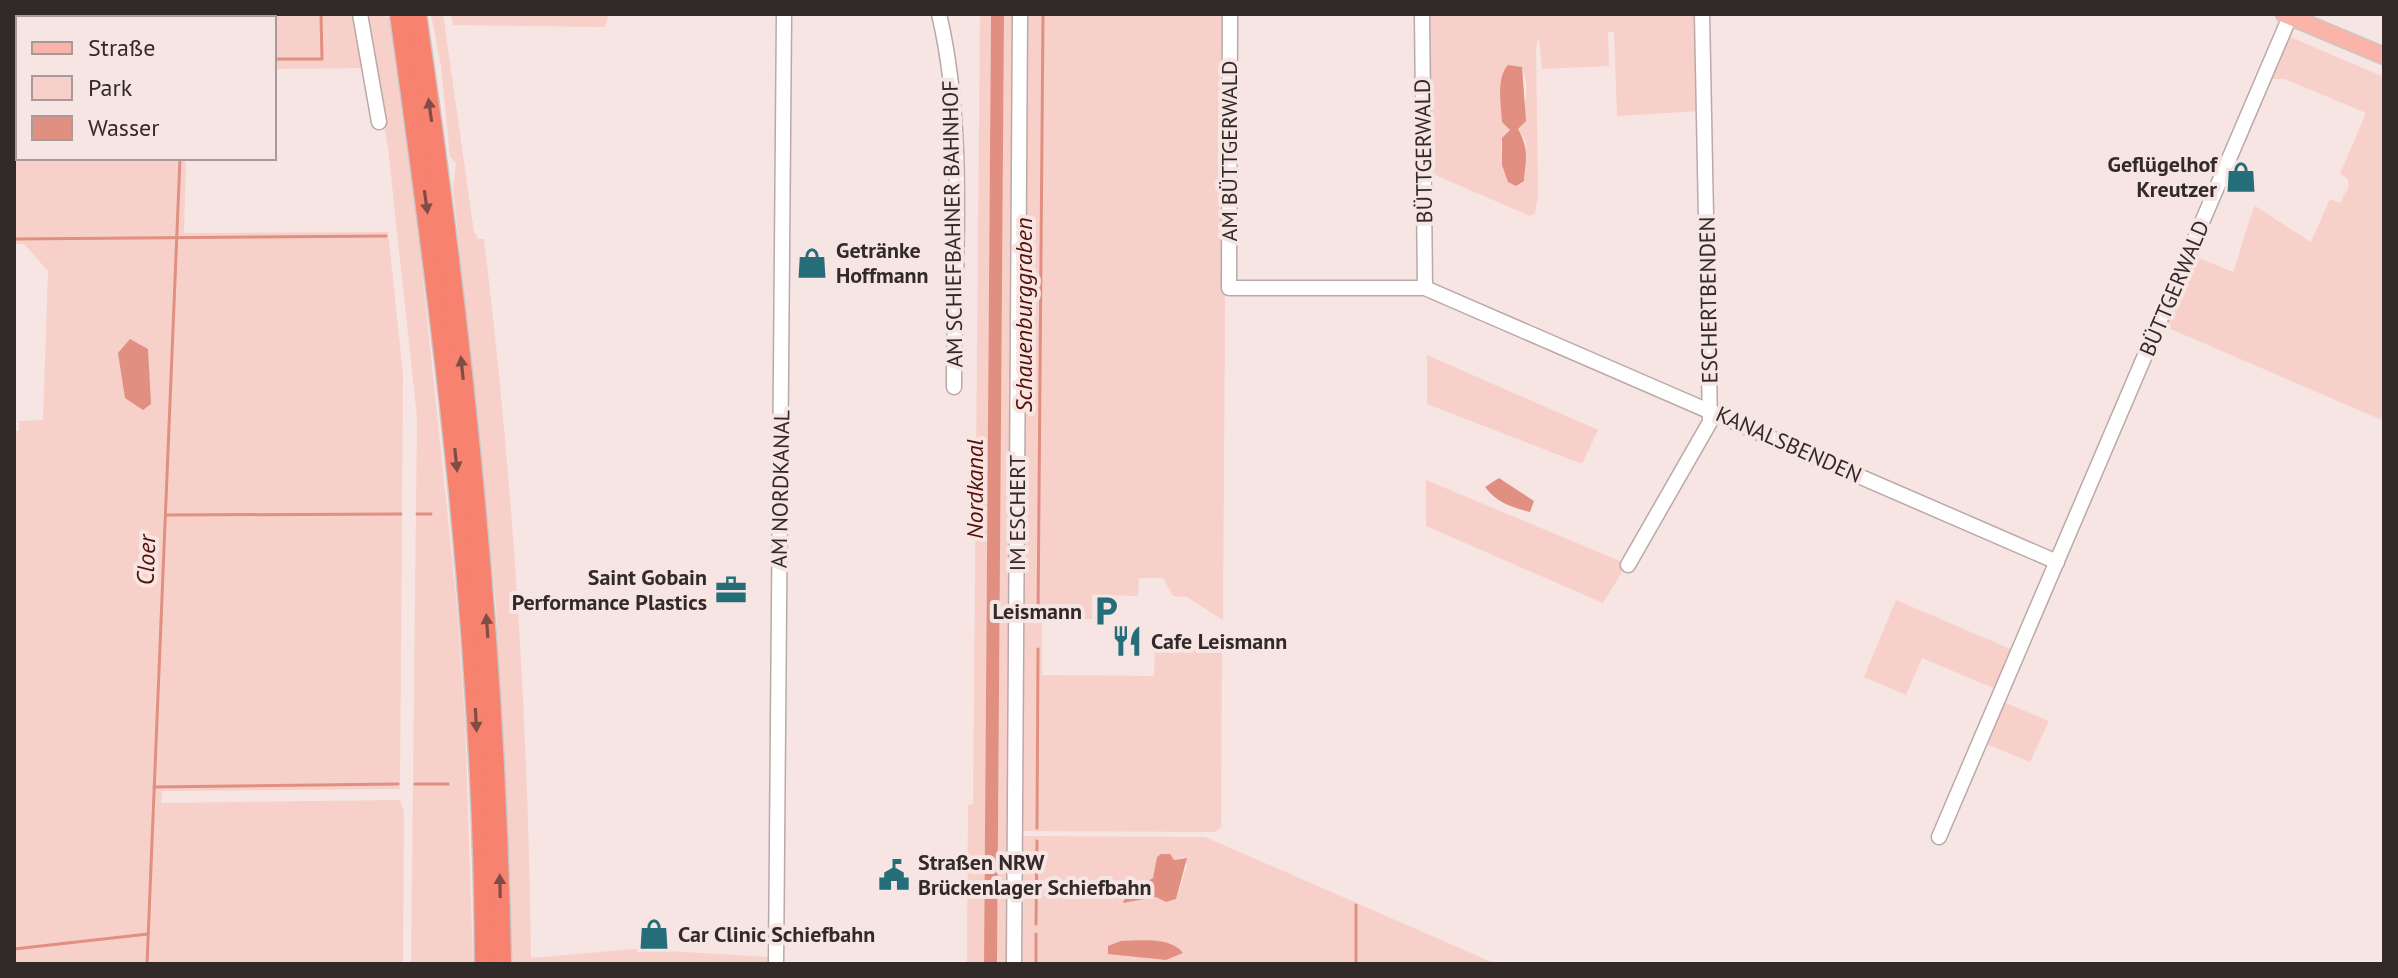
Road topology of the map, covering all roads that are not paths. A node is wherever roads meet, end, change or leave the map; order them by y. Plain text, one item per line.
1 (360, 14) edge
2 (400, 14) edge
3 (416, 14) edge
4 (784, 14) edge
5 (939, 14) edge
6 (1020, 14) edge
7 (1230, 14) edge
8 (1422, 14) edge
9 (1702, 14) edge
10 (2287, 15) edge
11 (2384, 56) edge
12 (379, 122) dead end
13 (1229, 288) joint
14 (1425, 288) junction
15 (954, 387) dead end
16 (1710, 410) junction
17 (2057, 562) junction
18 (1628, 565) dead end
19 (1939, 837) dead end
20 (485, 964) edge
21 (501, 964) edge
22 (776, 964) edge
23 (1014, 964) edge

1 - 12 street
2 -> 20 highway
21 -> 3 highway
4 - 22 street, AM NORDKANAL
5 - 15 street, AM SCHIEFBAHNER BAHNHOF
6 - 23 street, IM ESCHERT
7 - 13 street, AM BÜTTGERWALD
8 - 14 street, BÜTTGERWALD
9 - 16 street, ESCHERTBENDEN
10 - 11 main road
10 - 17 street, BÜTTGERWALD
13 - 14 street, KANALSBENDEN
14 - 16 street, KANALSBENDEN
16 - 17 street, KANALSBENDEN
16 - 18 street, ESCHERTBENDEN
17 - 19 street

